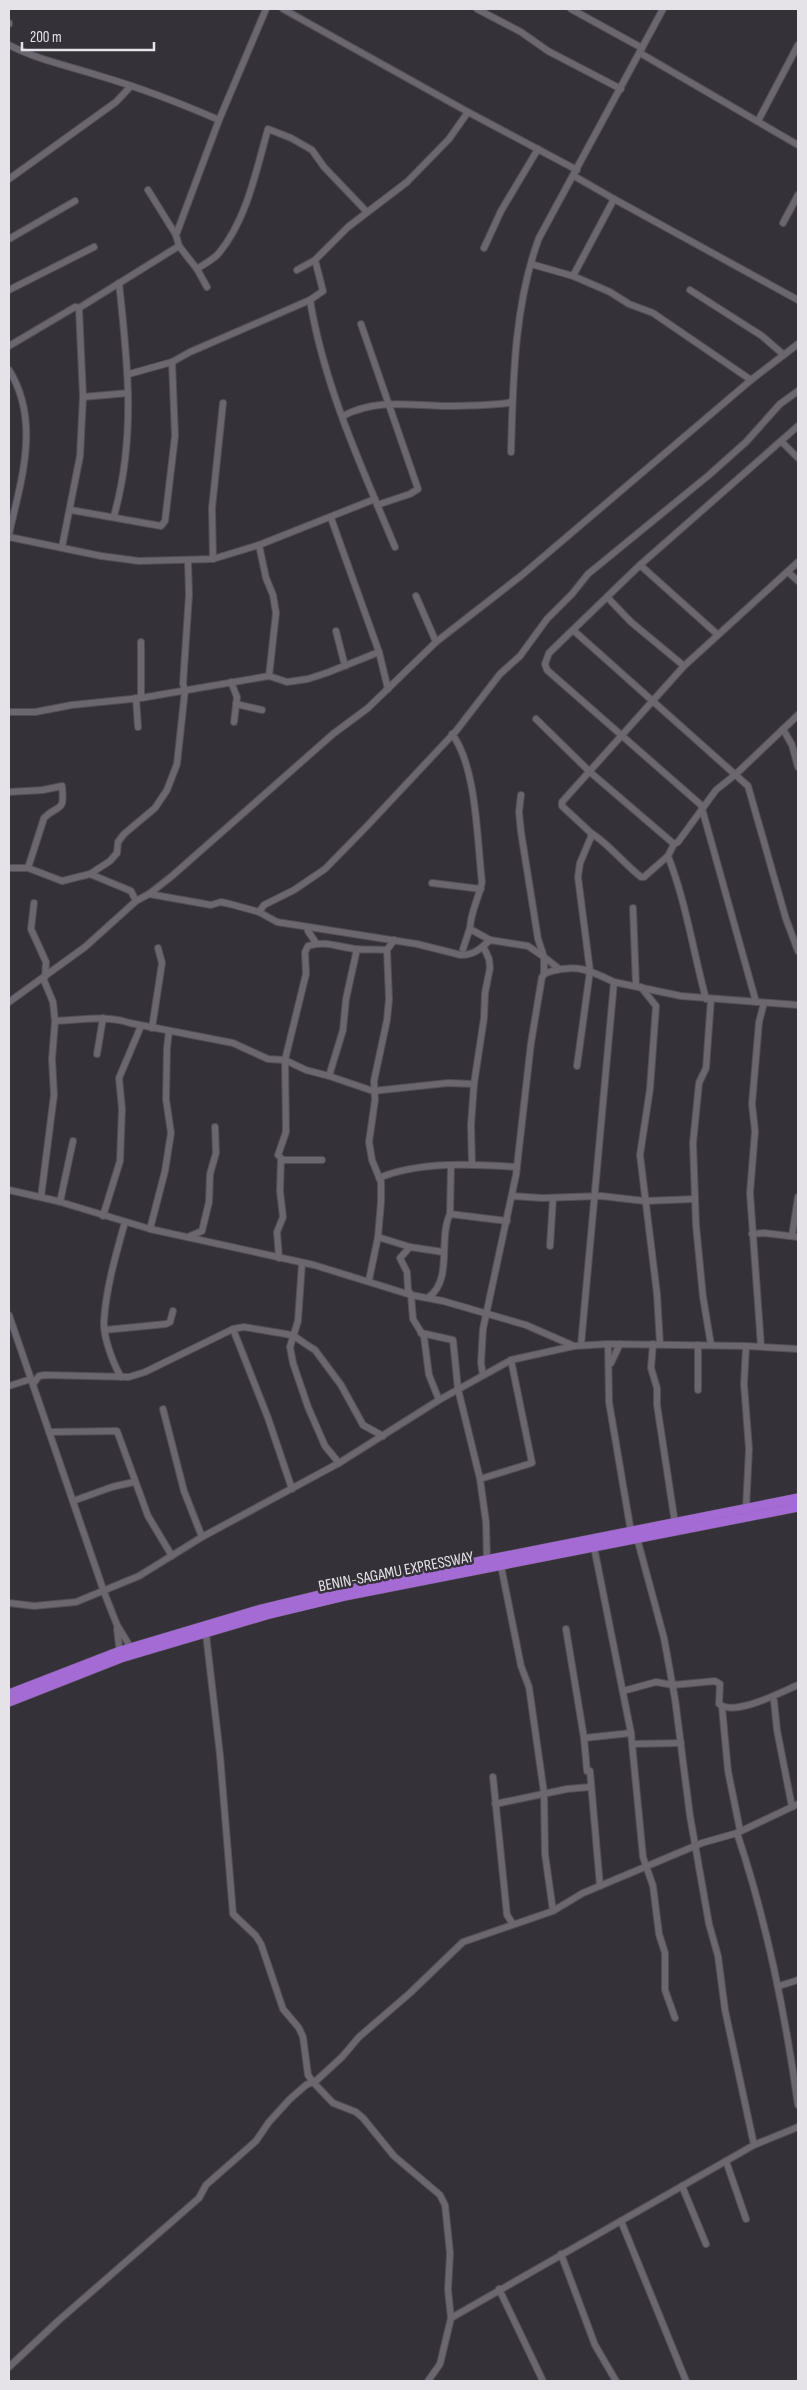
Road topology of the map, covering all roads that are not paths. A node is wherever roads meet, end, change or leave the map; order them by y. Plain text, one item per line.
1 (266, 9) edge
2 (283, 9) edge
3 (477, 9) edge
4 (571, 9) edge
5 (663, 9) edge
6 (798, 45) edge
7 (9, 46) edge
8 (641, 51) junction
9 (131, 86) junction
10 (621, 89) junction
11 (468, 112) junction
12 (219, 120) junction
13 (758, 121) junction
14 (798, 145) edge
15 (538, 149) junction
16 (575, 173) junction
17 (9, 179) edge
18 (148, 190) dead end
19 (798, 195) edge
20 (614, 200) junction
21 (75, 201) dead end
22 (367, 212) junction
23 (783, 223) dead end
24 (176, 235) junction
25 (9, 239) edge
26 (179, 246) junction
27 (94, 247) dead end
28 (484, 248) dead end
29 (315, 260) junction
30 (531, 264) junction
31 (197, 269) junction
32 (297, 270) dead end
33 (573, 276) junction
34 (119, 283) junction
35 (207, 287) dead end
36 (9, 290) edge
37 (690, 290) dead end
38 (310, 300) junction
39 (798, 300) edge
40 (79, 308) junction
41 (361, 324) dead end
42 (798, 344) edge
43 (9, 346) edge
44 (784, 355) junction
45 (172, 362) junction
46 (9, 370) edge
47 (129, 374) junction
48 (751, 380) junction
49 (798, 391) edge
50 (128, 393) junction
51 (83, 396) junction
52 (512, 401) junction
53 (223, 402) dead end
54 (389, 403) junction
55 (343, 416) junction
56 (798, 426) edge
57 (782, 442) junction
58 (511, 452) dead end
59 (798, 458) edge
60 (376, 502) junction
61 (71, 510) junction
62 (114, 516) junction
63 (331, 518) junction
64 (9, 536) edge
65 (259, 546) junction
66 (62, 547) junction
67 (396, 547) dead end
68 (213, 559) junction
69 (188, 562) junction
70 (798, 562) edge
71 (640, 565) junction
72 (788, 572) junction
73 (798, 581) edge
74 (416, 596) dead end
75 (607, 597) junction
76 (573, 630) junction
77 (336, 631) dead end
78 (717, 634) junction
79 (141, 642) dead end
80 (436, 642) junction
81 (379, 652) junction
82 (345, 666) junction
83 (684, 666) junction
84 (269, 676) junction
85 (230, 682) junction
86 (388, 689) junction
87 (185, 690) junction
88 (138, 698) junction
89 (651, 702) junction
90 (236, 704) junction
91 (262, 710) dead end
92 (9, 712) edge
93 (798, 715) edge
94 (536, 719) dead end
95 (234, 722) dead end
96 (138, 726) dead end
97 (783, 729) junction
98 (452, 734) junction
99 (621, 737) junction
100 (798, 767) edge
101 (590, 772) junction
102 (736, 774) junction
103 (9, 792) edge
104 (521, 795) dead end
105 (556, 799) dead end
106 (562, 806) junction
107 (703, 808) junction
108 (591, 833) junction
109 (674, 844) junction
110 (668, 856) junction
111 (9, 868) edge
112 (28, 868) junction
113 (90, 874) junction
114 (432, 883) dead end
115 (481, 889) junction
116 (149, 894) junction
117 (136, 900) junction
118 (34, 903) dead end
119 (633, 908) dead end
120 (259, 912) junction
121 (470, 928) junction
122 (308, 931) dead end
123 (394, 940) junction
124 (490, 940) junction
125 (316, 943) junction
126 (158, 948) dead end
127 (463, 948) dead end
128 (484, 948) junction
129 (358, 949) junction
130 (387, 950) junction
131 (798, 951) edge
132 (544, 957) junction
133 (558, 968) junction
134 (590, 971) junction
135 (544, 974) junction
136 (44, 977) junction
137 (614, 982) junction
138 (639, 987) junction
139 (662, 993) junction
140 (709, 999) junction
141 (9, 1002) edge
142 (756, 1002) junction
143 (764, 1003) junction
144 (798, 1005) edge
145 (656, 1006) junction
146 (102, 1018) junction
147 (55, 1022) junction
148 (141, 1026) junction
149 (152, 1028) junction
150 (170, 1031) junction
151 (97, 1054) dead end
152 (285, 1060) junction
153 (577, 1066) dead end
154 (329, 1076) junction
155 (474, 1084) junction
156 (373, 1091) junction
157 (215, 1127) dead end
158 (73, 1141) dead end
159 (280, 1159) junction
160 (322, 1160) dead end
161 (472, 1164) junction
162 (451, 1165) junction
163 (517, 1167) junction
164 (379, 1178) junction
165 (9, 1190) edge
166 (512, 1196) junction
167 (594, 1196) junction
168 (41, 1197) junction
169 (798, 1197) edge
170 (553, 1198) junction
171 (695, 1200) junction
172 (645, 1201) junction
173 (60, 1202) junction
174 (450, 1214) junction
175 (102, 1216) junction
176 (507, 1221) junction
177 (125, 1222) junction
178 (150, 1229) junction
179 (752, 1234) junction
180 (189, 1236) junction
181 (795, 1236) edge
182 (378, 1237) junction
183 (550, 1246) dead end
184 (410, 1247) junction
185 (443, 1252) junction
186 (279, 1258) junction
187 (302, 1263) junction
188 (369, 1280) junction
189 (411, 1295) junction
190 (429, 1297) junction
191 (173, 1311) dead end
192 (487, 1314) junction
193 (9, 1315) edge
194 (233, 1329) junction
195 (105, 1330) junction
196 (421, 1333) junction
197 (294, 1336) junction
198 (608, 1344) junction
199 (620, 1344) junction
200 (656, 1344) junction
201 (698, 1345) junction
202 (711, 1345) junction
203 (578, 1346) junction
204 (746, 1346) junction
205 (761, 1346) junction
206 (798, 1349) edge
207 (511, 1360) junction
208 (610, 1366) junction
209 (483, 1375) junction
210 (121, 1377) junction
211 (32, 1381) junction
212 (9, 1386) edge
213 (458, 1389) junction
214 (698, 1390) dead end
215 (439, 1400) junction
216 (163, 1409) dead end
217 (49, 1432) junction
218 (383, 1436) junction
219 (339, 1463) junction
220 (480, 1479) junction
221 (134, 1482) junction
222 (292, 1489) junction
223 (798, 1498) edge
224 (72, 1501) junction
225 (798, 1507) edge
226 (746, 1509) junction
227 (675, 1523) junction
228 (634, 1535) junction
229 (202, 1537) junction
230 (594, 1547) junction
231 (172, 1556) junction
232 (487, 1561) junction
233 (501, 1566) junction
234 (104, 1592) junction
235 (9, 1604) edge
236 (117, 1625) junction
237 (566, 1629) dead end
238 (206, 1634) junction
239 (131, 1651) junction
240 (120, 1654) junction
241 (673, 1685) junction
242 (798, 1685) edge
243 (624, 1691) junction
244 (9, 1694) edge
245 (774, 1701) dead end
246 (9, 1702) edge
247 (722, 1707) junction
248 (631, 1733) junction
249 (584, 1738) junction
250 (681, 1743) junction
251 (632, 1744) junction
252 (494, 1777) dead end
253 (590, 1787) junction
254 (544, 1794) junction
255 (495, 1804) junction
256 (795, 1806) edge
257 (737, 1833) junction
258 (696, 1845) junction
259 (646, 1868) junction
260 (600, 1886) junction
261 (553, 1911) junction
262 (513, 1924) junction
263 (798, 1980) edge
264 (779, 1986) junction
265 (675, 2018) dead end
266 (313, 2082) junction
267 (798, 2105) edge
268 (798, 2127) edge
269 (754, 2145) junction
270 (726, 2161) junction
271 (682, 2186) junction
272 (746, 2219) dead end
273 (621, 2221) junction
274 (706, 2244) dead end
275 (561, 2254) junction
276 (499, 2289) junction
277 (451, 2318) junction
278 (9, 2367) edge
279 (428, 2381) edge
280 (543, 2381) edge
281 (616, 2381) edge
282 (686, 2381) edge

1 - 12 street
2 - 11 street
3 - 10 street
4 - 8 street
5 - 8 street
6 - 13 street
7 - 9 street
8 - 10 street
8 - 13 street
9 - 12 street
9 - 17 street
10 - 16 street
11 - 15 street
11 - 22 street
12 - 24 street
13 - 14 street
15 - 16 street
15 - 28 street
16 - 20 street
16 - 30 street
18 - 24 street
19 - 23 street
20 - 33 street
20 - 39 street
21 - 25 street
22 - 29 street
22 - 31 street
24 - 26 street
26 - 31 street
26 - 34 street
27 - 36 street
29 - 32 street
29 - 38 street
30 - 33 street
30 - 52 street
31 - 35 street
33 - 48 street
34 - 40 street
34 - 47 street
37 - 44 street
38 - 45 street
38 - 55 street
40 - 43 street
40 - 51 street
41 - 54 street
42 - 44 street
44 - 48 street
45 - 47 street
45 - 62 street
46 - 64 street
47 - 50 street
48 - 80 street
49 - 98 street
50 - 51 street
50 - 62 street
51 - 61 street
52 - 54 street
52 - 58 street
53 - 68 street
54 - 55 street
54 - 60 street
55 - 60 street
56 - 57 street
57 - 59 street
57 - 71 street
60 - 63 street
60 - 67 street
61 - 62 street
61 - 66 street
63 - 65 street
63 - 81 street
64 - 66 street
65 - 68 street
65 - 84 street
66 - 69 street
68 - 69 street
69 - 87 street
70 - 72 street
71 - 75 street
71 - 78 street
72 - 73 street
72 - 78 street
74 - 80 street
75 - 76 street
75 - 83 street
76 - 89 street
76 - 99 street
77 - 82 street
78 - 83 street
79 - 88 street
80 - 86 street
81 - 82 street
81 - 86 street
82 - 84 street
83 - 89 street
84 - 85 street
85 - 87 street
85 - 90 street
86 - 116 street
87 - 88 street
87 - 113 street
88 - 92 street
88 - 96 street
89 - 99 street
89 - 102 street
90 - 91 street
90 - 95 street
93 - 97 street
94 - 101 street
97 - 100 street
97 - 102 street
98 - 115 street
98 - 120 street
99 - 101 street
99 - 107 street
101 - 106 street
101 - 109 street
102 - 107 street
102 - 131 street
103 - 112 street
104 - 132 street
105 - 106 street
106 - 108 street
107 - 109 street
107 - 142 street
108 - 110 street
108 - 134 street
109 - 110 street
110 - 140 street
111 - 112 street
112 - 113 street
113 - 117 street
114 - 115 street
115 - 121 street
116 - 117 street
116 - 120 street
117 - 136 street
118 - 136 street
119 - 138 street
120 - 123 street
121 - 124 street
121 - 127 street
122 - 125 street
123 - 128 street
123 - 130 street
124 - 128 street
124 - 132 street
125 - 129 street
125 - 152 street
126 - 149 street
128 - 155 street
129 - 130 street
129 - 154 street
130 - 156 street
132 - 133 street
132 - 135 street
133 - 134 street
133 - 135 street
134 - 137 street
134 - 153 street
135 - 163 street
136 - 141 street
136 - 147 street
137 - 138 street
137 - 167 street
138 - 139 street
138 - 145 street
139 - 140 street
139 - 145 street
140 - 142 street
140 - 171 street
142 - 143 street
143 - 144 street
143 - 179 street
145 - 172 street
146 - 147 street
146 - 148 street
146 - 151 street
147 - 168 street
148 - 149 street
148 - 175 street
149 - 150 street
150 - 152 street
150 - 178 street
152 - 154 street
152 - 159 street
154 - 156 street
155 - 156 street
155 - 161 street
156 - 164 street
157 - 180 street
158 - 173 street
159 - 160 street
159 - 186 street
161 - 162 street
161 - 163 street
162 - 164 street
162 - 174 street
163 - 166 street
164 - 182 street
165 - 168 street
166 - 170 street
166 - 176 street
167 - 170 street
167 - 172 street
167 - 203 street
168 - 173 street
169 - 181 street
170 - 183 street
171 - 172 street
171 - 202 street
172 - 200 street
173 - 175 street
174 - 176 street
174 - 185 street
175 - 177 street
176 - 192 street
177 - 178 street
177 - 195 street
178 - 180 street
179 - 181 street
179 - 205 street
180 - 186 street
182 - 184 street
182 - 188 street
184 - 185 street
184 - 189 street
185 - 190 street
186 - 187 street
187 - 188 street
187 - 197 street
188 - 189 street
189 - 190 street
189 - 196 street
190 - 192 street
191 - 195 street
192 - 203 street
192 - 209 street
193 - 211 street
194 - 197 street
194 - 210 street
194 - 222 street
195 - 210 street
196 - 213 street
196 - 215 street
197 - 218 street
197 - 219 street
198 - 199 street
198 - 203 street
198 - 208 street
199 - 200 street
199 - 208 street
200 - 201 street
200 - 227 street
201 - 202 street
201 - 214 street
202 - 204 street
203 - 207 street
204 - 205 street
204 - 226 street
205 - 206 street
207 - 209 street
207 - 220 street
208 - 228 street
209 - 213 street
210 - 211 street
211 - 212 street
211 - 217 street
213 - 215 street
213 - 220 street
215 - 218 street
216 - 229 street
217 - 221 street
217 - 224 street
218 - 219 street
219 - 222 street
220 - 232 street
221 - 224 street
221 - 231 street
222 - 229 street
223 - 226 highway
224 - 234 street
225 - 228 highway, BENIN-SAGAMU EXPRESSWAY
226 - 227 highway
227 - 228 highway
228 - 230 highway, BENIN-SAGAMU EXPRESSWAY
228 - 232 highway
228 - 241 street
229 - 231 street
230 - 233 highway, BENIN-SAGAMU EXPRESSWAY
230 - 243 street
231 - 234 street
232 - 239 highway
233 - 238 highway, BENIN-SAGAMU EXPRESSWAY
233 - 254 street
234 - 235 street
234 - 236 street
236 - 239 street
236 - 240 street
237 - 249 street
238 - 239 highway, BENIN-SAGAMU EXPRESSWAY
238 - 266 street
239 - 240 highway
240 - 244 highway
240 - 246 highway
241 - 243 street
241 - 247 street
241 - 250 street
242 - 247 street
243 - 248 street
245 - 256 street
247 - 257 street
248 - 249 street
248 - 251 street
249 - 253 street
250 - 251 street
250 - 258 street
251 - 259 street
252 - 255 street
253 - 254 street
253 - 260 street
254 - 255 street
254 - 261 street
255 - 262 street
256 - 257 street
257 - 258 street
257 - 264 street
258 - 259 street
258 - 269 street
259 - 260 street
259 - 265 street
260 - 261 street
261 - 262 street
262 - 266 street
263 - 264 street
264 - 267 street
266 - 277 street
266 - 278 street
268 - 269 street
269 - 270 street
270 - 271 street
270 - 272 street
271 - 273 street
271 - 274 street
273 - 275 street
273 - 282 street
275 - 276 street
275 - 281 street
276 - 277 street
276 - 280 street
277 - 279 street

